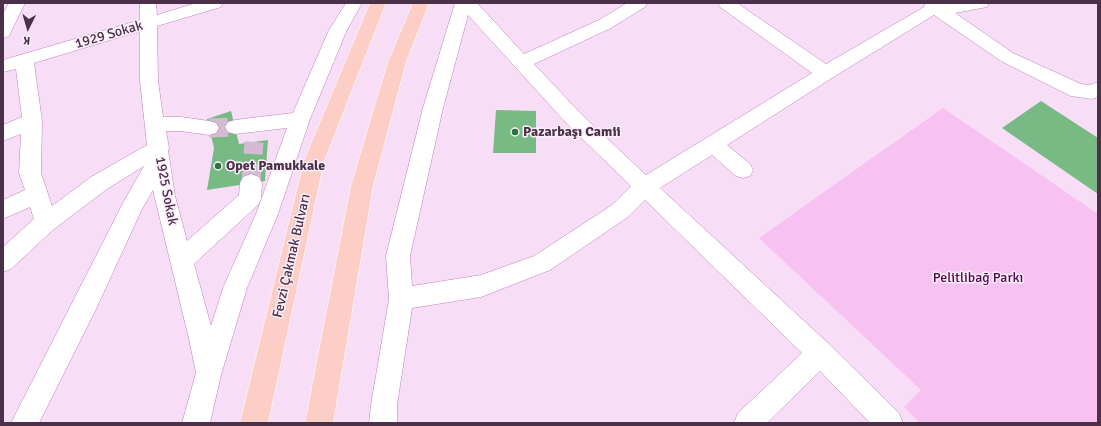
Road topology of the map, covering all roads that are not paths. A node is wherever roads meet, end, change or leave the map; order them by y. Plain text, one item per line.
1 (17, 3) edge
2 (215, 3) edge
3 (354, 3) edge
4 (378, 3) edge
5 (421, 3) edge
6 (639, 3) edge
7 (981, 3) edge
8 (470, 4) edge
9 (740, 6) edge
10 (931, 6) edge
11 (148, 13) edge
12 (3, 32) edge
13 (24, 60) junction
14 (522, 62) junction
15 (3, 66) edge
16 (825, 73) junction
17 (1098, 89) edge
18 (300, 119) junction
19 (32, 121) junction
20 (155, 124) junction
21 (235, 127) tunnel mouth
22 (209, 128) tunnel mouth
23 (3, 133) edge
24 (713, 144) junction
25 (159, 154) junction
26 (743, 170) dead end
27 (644, 187) junction
28 (37, 194) junction
29 (257, 196) junction
30 (3, 210) edge
31 (46, 222) junction
32 (182, 260) junction
33 (3, 262) edge
34 (401, 299) junction
35 (820, 353) junction
36 (208, 376) junction
37 (25, 423) edge
38 (196, 423) edge
39 (254, 423) edge
40 (319, 423) edge
41 (384, 423) edge
42 (748, 423) edge
43 (888, 423) edge

1 - 12 street
2 - 11 street, 1929 Sokak
3 - 18 street
4 - 39 main road, Fevzi Çakmak Bulvarı
5 - 40 main road
6 - 14 street
7 - 10 street
8 - 14 street
8 - 34 street
9 - 16 street
10 - 16 street
10 - 17 street
11 - 13 street, 1929 Sokak
11 - 20 street, 1925 Sokak
13 - 15 street, 1929 Sokak
13 - 19 street
14 - 27 street
16 - 24 street
18 - 21 street
18 - 29 street
19 - 23 street
19 - 28 street
20 - 22 street
20 - 25 street, 1925 Sokak
24 - 26 street
24 - 27 street
25 - 31 street
25 - 32 street, 1925 Sokak
25 - 37 street
27 - 34 street
27 - 35 street
28 - 30 street
28 - 31 street
29 - 32 street
29 - 36 street
31 - 33 street
32 - 36 street, 1925 Sokak
34 - 41 street
35 - 42 street
35 - 43 street
36 - 38 street

